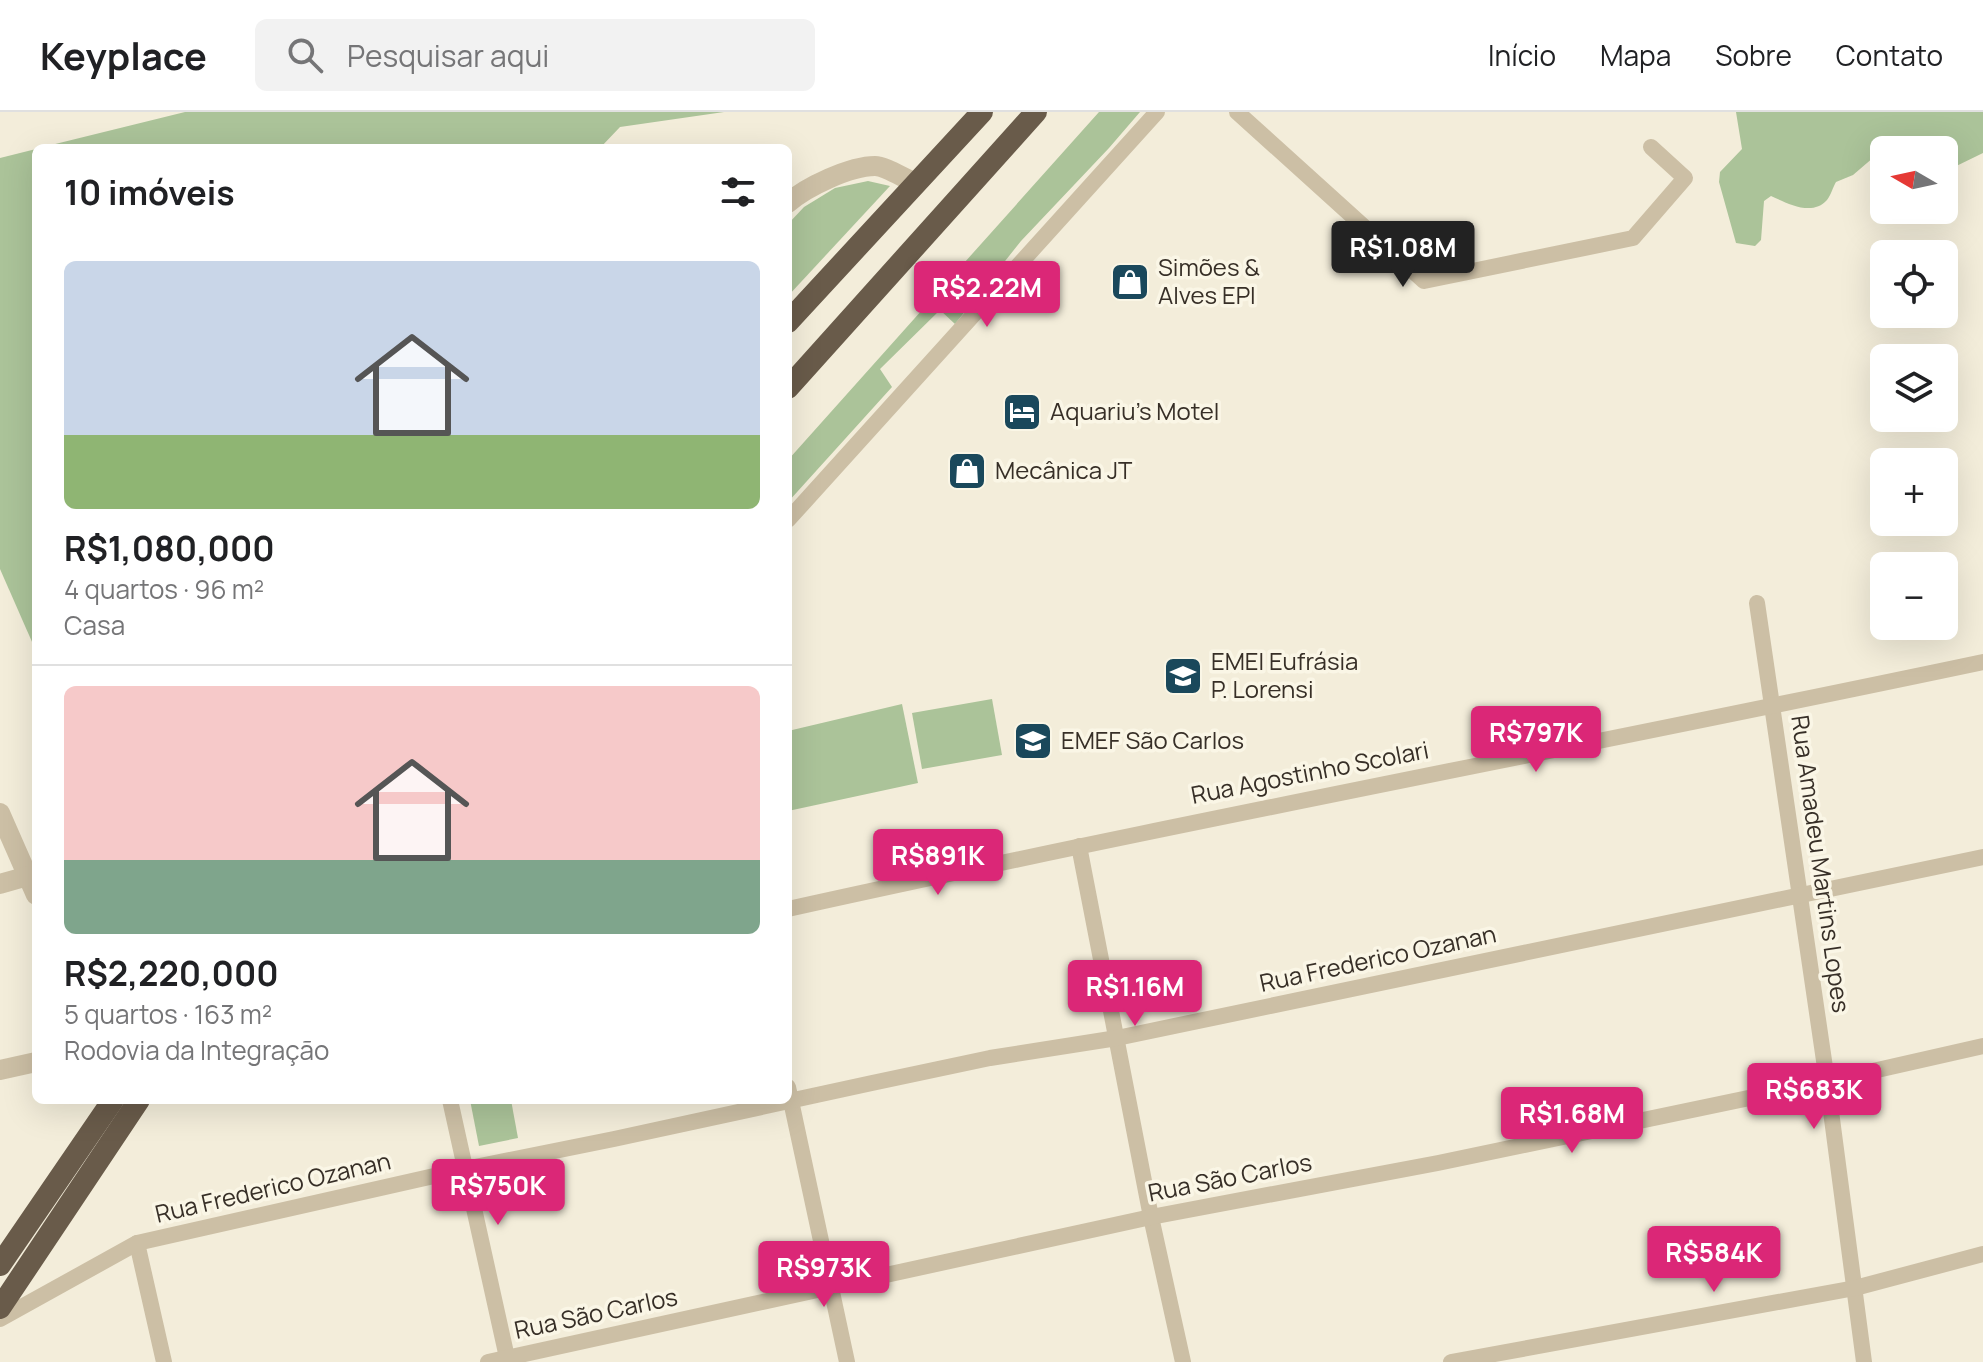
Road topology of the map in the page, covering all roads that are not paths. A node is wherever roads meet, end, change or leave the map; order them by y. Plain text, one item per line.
1 (982, 112) edge
2 (1036, 112) edge
3 (1157, 112) edge
4 (1237, 112) edge
5 (1651, 147) dead end
6 (916, 183) junction
7 (792, 200) edge
8 (792, 318) edge
9 (792, 384) edge
10 (792, 516) edge
11 (1757, 603) dead end
12 (1983, 662) edge
13 (1772, 706) junction
14 (0, 813) edge
15 (1079, 846) junction
16 (1983, 857) edge
17 (0, 884) edge
18 (32, 886) edge
19 (1801, 895) junction
20 (792, 908) edge
21 (1117, 1038) junction
22 (1983, 1046) edge
23 (32, 1063) edge
24 (0, 1070) edge
25 (1827, 1081) junction
26 (792, 1093) edge
27 (110, 1104) edge
28 (136, 1104) edge
29 (451, 1104) edge
30 (750, 1104) edge
31 (791, 1104) edge
32 (465, 1169) junction
33 (1151, 1217) junction
34 (137, 1243) junction
35 (1983, 1254) edge
36 (0, 1265) edge
37 (831, 1287) junction
38 (1855, 1288) junction
39 (0, 1308) edge
40 (0, 1319) edge
41 (507, 1360) edge
42 (164, 1362) edge
43 (488, 1362) edge
44 (847, 1362) edge
45 (1183, 1362) edge
46 (1451, 1362) edge
47 (1864, 1362) edge

1 - 6 highway
2 - 9 highway
3 - 10 street
4 - 5 street
6 - 7 street
6 - 8 highway
11 - 13 street, Rua Amadeu Martins Lopes
12 - 13 street, Rua Agostinho Scolari
13 - 15 street, Rua Agostinho Scolari
13 - 19 street, Rua Amadeu Martins Lopes
14 - 18 street
15 - 20 street, Rua Agostinho Scolari
15 - 21 street
16 - 19 street, Rua Frederico Ozanan
17 - 18 street
19 - 21 street, Rua Frederico Ozanan
19 - 25 street, Rua Amadeu Martins Lopes
21 - 26 street, Rua Frederico Ozanan
21 - 33 street
22 - 25 street, Rua São Carlos
23 - 24 street
25 - 33 street, Rua São Carlos
25 - 38 street, Rua Amadeu Martins Lopes
27 - 36 highway
28 - 39 highway
29 - 32 street
30 - 32 street, Rua Frederico Ozanan
31 - 37 street
32 - 34 street, Rua Frederico Ozanan
32 - 41 street
33 - 37 street, Rua São Carlos
33 - 45 street
34 - 40 street, Rua Frederico Ozanan
34 - 42 street
35 - 38 street
37 - 41 street, Rua São Carlos
37 - 44 street
38 - 46 street
38 - 47 street, Rua Amadeu Martins Lopes
41 - 43 street, Rua São Carlos

